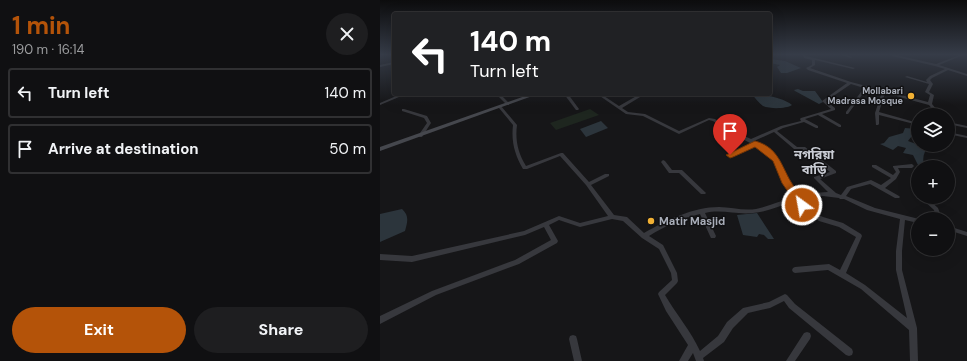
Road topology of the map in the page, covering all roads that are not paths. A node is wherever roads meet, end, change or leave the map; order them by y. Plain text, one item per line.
1 (819, 72) edge
2 (942, 72) edge
3 (956, 72) edge
4 (967, 75) edge
5 (907, 77) dead end
6 (850, 83) junction
7 (929, 83) junction
8 (866, 87) junction
9 (884, 92) junction
10 (399, 96) edge
11 (500, 96) edge
12 (530, 96) edge
13 (567, 96) edge
14 (602, 96) edge
15 (640, 96) edge
16 (380, 104) edge
17 (508, 104) junction
18 (930, 104) junction
19 (500, 107) junction
20 (619, 108) junction
21 (933, 108) edge
22 (577, 109) dead end
23 (403, 110) dead end
24 (847, 113) dead end
25 (877, 113) junction
26 (819, 114) junction
27 (804, 121) junction
28 (911, 122) edge
29 (877, 124) dead end
30 (955, 125) edge
31 (817, 126) dead end
32 (840, 126) dead end
33 (967, 128) edge
34 (775, 131) junction
35 (955, 134) edge
36 (420, 136) junction
37 (967, 137) edge
38 (753, 142) junction
39 (380, 149) edge
40 (730, 155) dead end
41 (662, 162) dead end
42 (874, 166) dead end
43 (911, 166) edge
44 (607, 175) dead end
45 (894, 178) junction
46 (588, 184) junction
47 (881, 188) junction
48 (703, 193) dead end
49 (834, 195) junction
50 (897, 197) dead end
51 (795, 198) junction
52 (842, 198) junction
53 (931, 204) edge
54 (702, 211) junction
55 (937, 212) edge
56 (612, 217) junction
57 (903, 217) junction
58 (911, 219) edge
59 (545, 224) junction
60 (955, 230) edge
61 (967, 234) edge
62 (644, 236) junction
63 (713, 236) dead end
64 (380, 257) edge
65 (795, 270) dead end
66 (842, 274) junction
67 (380, 320) edge
68 (913, 328) junction
69 (807, 336) dead end
70 (573, 339) dead end
71 (693, 346) junction
72 (849, 352) dead end
73 (699, 359) edge
74 (578, 361) edge
75 (683, 361) edge
76 (790, 361) edge
77 (914, 361) edge

1 - 6 street
2 - 7 street
3 - 4 street
5 - 7 street
6 - 8 street
6 - 26 street
7 - 18 street
8 - 9 street
8 - 24 street
9 - 18 street
9 - 25 street
10 - 16 street
11 - 17 street
12 - 17 main road
13 - 22 street
14 - 20 street
15 - 20 street
17 - 19 main road
18 - 21 street
19 - 36 main road
19 - 46 street
20 - 38 street
23 - 36 street
25 - 28 street
25 - 29 street
26 - 27 street
26 - 32 street
27 - 31 street
27 - 34 street
30 - 33 street
34 - 38 street
34 - 49 street
35 - 37 street
36 - 39 main road
38 - 40 street
38 - 51 street
41 - 48 street
42 - 45 street
43 - 45 street
44 - 46 street
45 - 47 street
46 - 56 street
47 - 50 street
47 - 52 street
49 - 51 street
49 - 52 street
51 - 54 street
51 - 66 street
52 - 57 street
53 - 55 street
54 - 62 street
54 - 63 street
56 - 59 street
56 - 62 street
57 - 58 street
57 - 68 street
59 - 64 street
59 - 67 street
60 - 61 street
62 - 71 street
65 - 66 street
66 - 68 street
68 - 77 street
69 - 76 street
70 - 74 street
71 - 73 street
71 - 75 street
72 - 73 street

